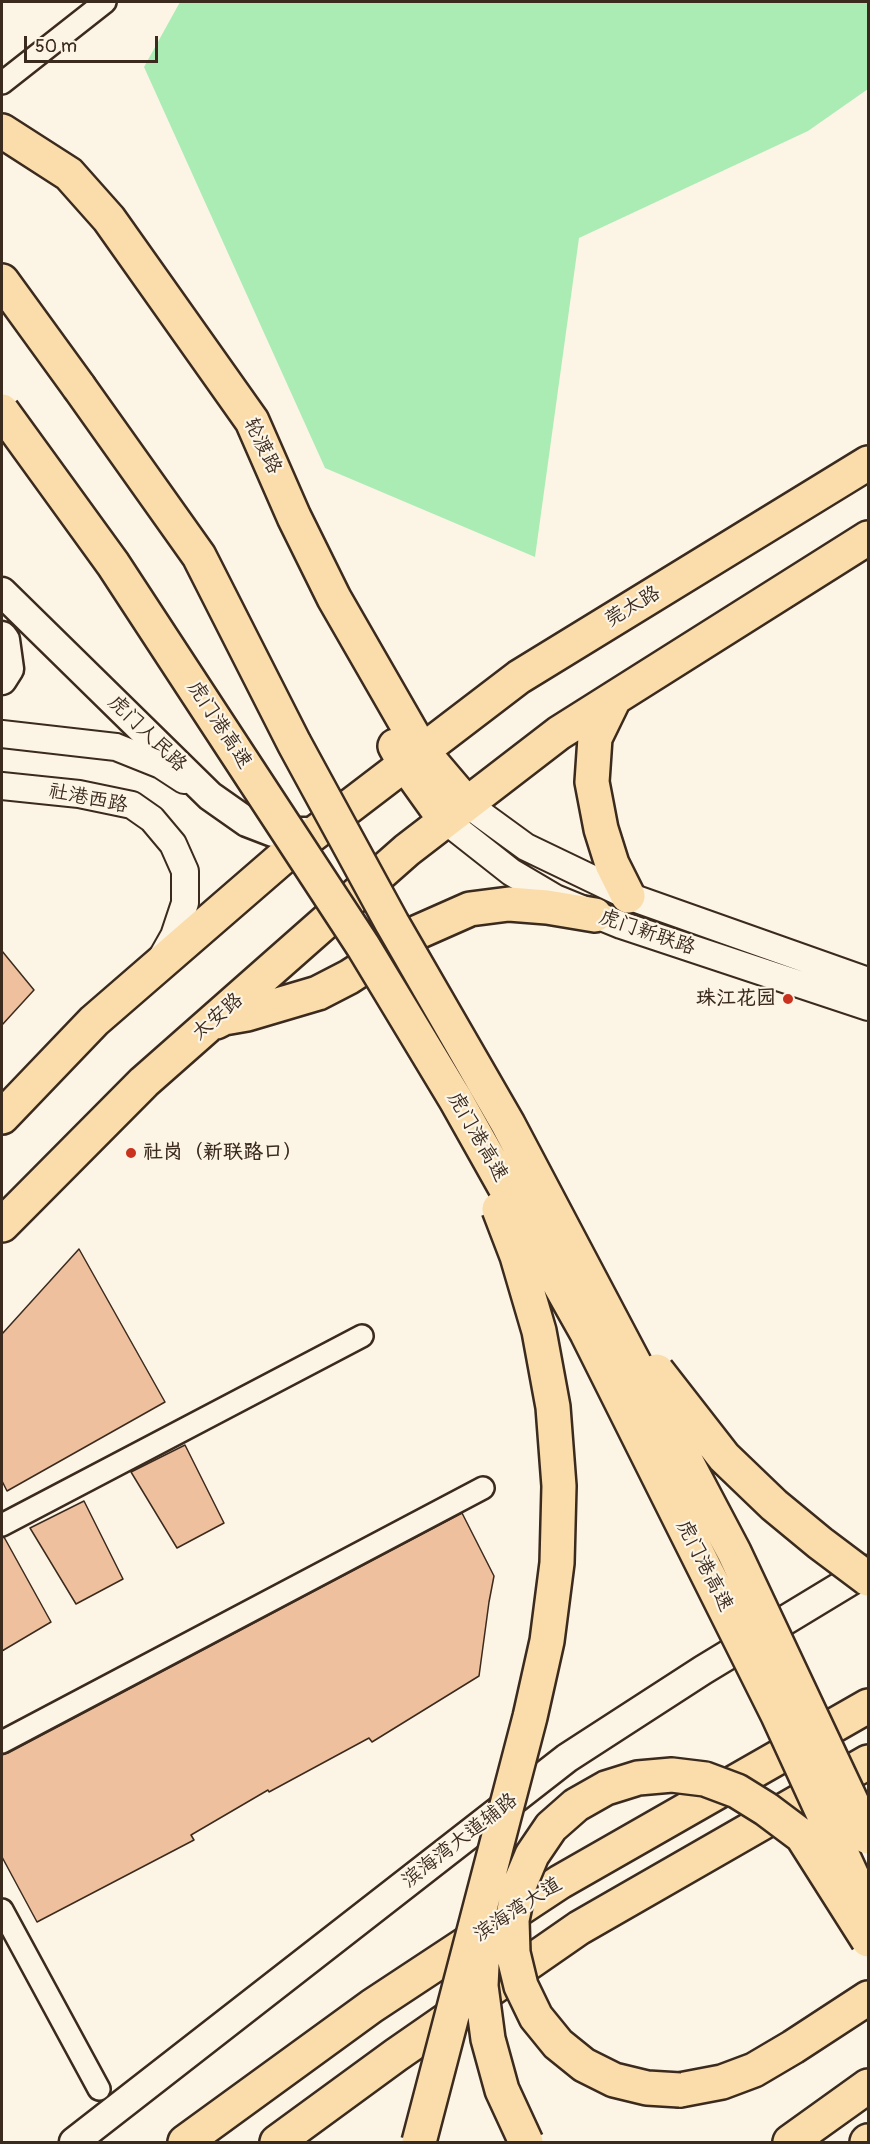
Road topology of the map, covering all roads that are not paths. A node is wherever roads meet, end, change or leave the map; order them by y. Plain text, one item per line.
1 (105, 2) edge
2 (2, 83) edge
3 (2, 131) edge
4 (2, 149) edge
5 (2, 281) edge
6 (2, 411) edge
7 (868, 463) edge
8 (868, 538) edge
9 (2, 592) edge
10 (2, 636) edge
11 (2, 680) edge
12 (614, 699) junction
13 (2, 734) edge
14 (413, 757) junction
15 (2, 786) edge
16 (210, 796) junction
17 (456, 812) junction
18 (315, 832) junction
19 (628, 896) junction
20 (595, 915) junction
21 (157, 965) junction
22 (868, 981) edge
23 (868, 1007) edge
24 (207, 1027) junction
25 (456, 1100) junction
26 (2, 1117) edge
27 (2, 1225) edge
28 (590, 1274) junction
29 (363, 1336) dead end
30 (724, 1457) junction
31 (483, 1488) dead end
32 (2, 1526) edge
33 (868, 1570) edge
34 (868, 1579) edge
35 (868, 1598) edge
36 (868, 1706) edge
37 (2, 1742) edge
38 (864, 1765) edge
39 (868, 1837) edge
40 (489, 1867) junction
41 (2, 1910) edge
42 (868, 1911) edge
43 (868, 1940) edge
44 (868, 1998) edge
45 (868, 2086) edge
46 (99, 2089) dead end
47 (74, 2142) edge
48 (185, 2142) edge
49 (277, 2142) edge
50 (419, 2142) edge
51 (526, 2142) edge
52 (790, 2142) edge

1 - 2 street
3 - 14 main road, 轮渡路
4 - 14 main road, 轮渡路
5 - 28 main road, 虎门港高速, bridge
6 - 25 main road, 虎门港高速, bridge
7 - 14 main road, 莞太路
8 - 12 main road
9 - 16 main road, 虎门人民路
10 - 11 main road
12 - 17 main road, 太安路
12 - 19 main road
13 - 16 street
14 - 17 main road, 轮渡路
14 - 18 main road
15 - 21 street, 社港西路
16 - 18 main road, 虎门人民路
17 - 19 street, 虎门新联路
17 - 20 street, 虎门新联路
17 - 24 main road, 太安路
18 - 21 main road
19 - 22 street, 虎门新联路
20 - 23 street, 虎门新联路
20 - 24 main road
21 - 26 main road
24 - 27 main road, 太安路
25 - 40 main road, bridge
25 - 42 main road, 虎门港高速, bridge
28 - 30 main road, bridge
28 - 39 main road, 虎门港高速, bridge
29 - 32 street
30 - 34 main road, bridge
30 - 35 main road, bridge
31 - 37 street
33 - 47 main road, 滨海湾大道辅路
36 - 48 main road, 滨海湾大道, bridge
38 - 49 main road, bridge
40 - 50 main road, bridge
40 - 51 main road, bridge
41 - 46 street
43 - 44 main road, bridge
45 - 52 main road

